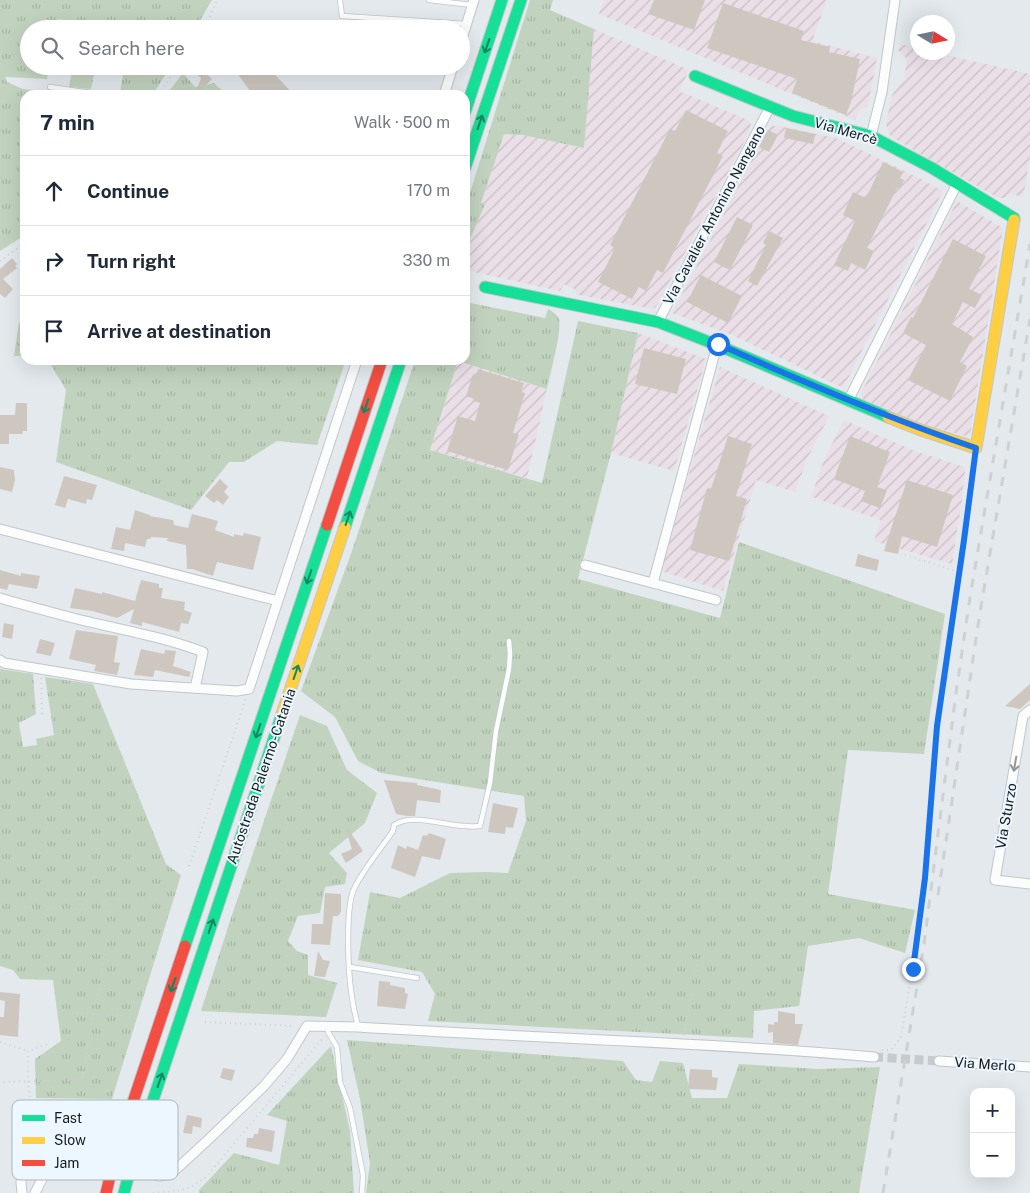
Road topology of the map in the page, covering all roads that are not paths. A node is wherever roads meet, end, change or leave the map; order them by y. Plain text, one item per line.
1 (340, 0) edge
2 (429, 0) edge
3 (502, 0) edge
4 (521, 0) edge
5 (895, 0) edge
6 (446, 1) edge
7 (473, 2) edge
8 (404, 20) edge
9 (468, 20) edge
10 (450, 75) edge
11 (695, 76) dead end
12 (50, 87) dead end
13 (71, 90) edge
14 (446, 90) edge
15 (470, 97) edge
16 (770, 107) junction
17 (871, 136) junction
18 (470, 153) edge
19 (957, 184) junction
20 (485, 287) dead end
21 (658, 322) junction
22 (718, 344) junction
23 (355, 365) edge
24 (380, 365) edge
25 (399, 365) edge
26 (848, 401) junction
27 (0, 528) edge
28 (586, 564) dead end
29 (653, 583) junction
30 (0, 598) edge
31 (716, 600) dead end
32 (278, 601) junction
33 (509, 640) dead end
34 (0, 660) edge
35 (195, 688) junction
36 (1028, 715) edge
37 (1030, 884) edge
38 (350, 967) junction
39 (417, 978) dead end
40 (358, 1027) junction
41 (328, 1032) road end
42 (874, 1054) tunnel mouth
43 (939, 1061) tunnel mouth
44 (1030, 1066) edge
45 (134, 1100) edge
46 (153, 1100) edge
47 (178, 1168) edge
48 (21, 1180) edge
49 (42, 1180) edge
50 (109, 1180) edge
51 (128, 1180) edge
52 (22, 1193) edge
53 (34, 1193) edge
54 (106, 1193) edge
55 (124, 1193) edge
56 (362, 1193) edge

1 - 8 lane
2 - 6 lane
3 -> 15 main road
18 -> 4 main road
5 - 17 street
6 - 7 lane
7 - 9 street
10 - 14 street
11 - 16 main road, Via Mercè
12 - 13 lane
16 - 17 main road, Via Mercè
16 - 21 street, Via Cavalier Antonino Nangano
17 - 19 main road, Via Mercè
19 - 26 street
19 - 26 main road, Via Mercè
20 - 21 main road
21 - 22 main road
22 - 26 main road
22 - 29 street
23 - 32 street
24 -> 45 main road, Autostrada Palermo-Catania
46 -> 25 main road, Autostrada Palermo-Catania
27 - 32 street
28 - 29 street
29 - 31 street
30 - 35 street
32 - 35 street
33 - 38 lane
34 - 35 street
36 -> 37 street, Via Sturzo
38 - 39 lane
38 - 40 lane
40 - 42 street
40 - 47 street, bridge
41 - 56 lane
43 - 44 street, Via Merlo
48 - 52 street
49 - 53 street, bridge
50 -> 54 main road, Autostrada Palermo-Catania
55 -> 51 main road, Autostrada Palermo-Catania

